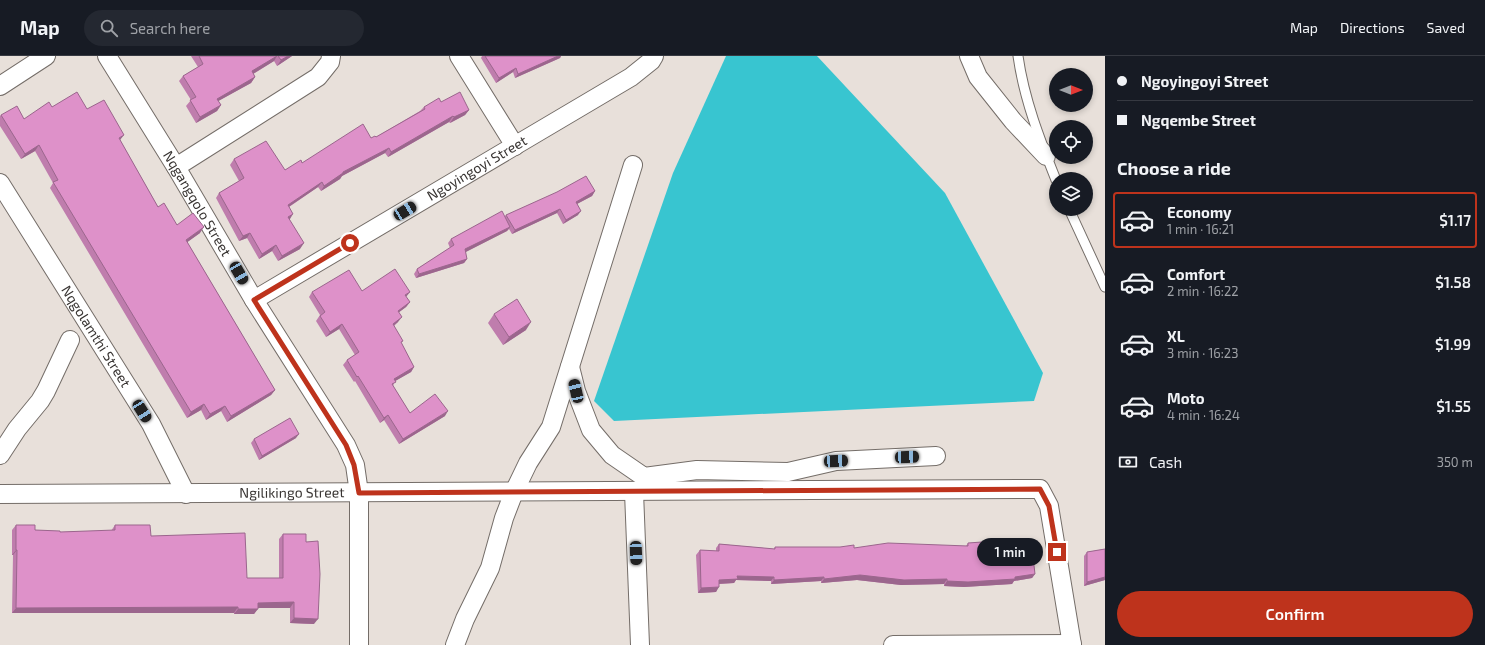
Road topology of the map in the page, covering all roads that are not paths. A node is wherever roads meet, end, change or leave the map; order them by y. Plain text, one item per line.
1 (46, 56) edge
2 (107, 56) edge
3 (459, 56) edge
4 (654, 56) edge
5 (969, 56) edge
6 (1018, 56) edge
7 (336, 58) edge
8 (0, 86) edge
9 (515, 146) junction
10 (1046, 156) junction
11 (633, 165) dead end
12 (176, 167) junction
13 (1053, 172) edge
14 (0, 183) edge
15 (1072, 216) edge
16 (1105, 287) edge
17 (254, 300) junction
18 (70, 340) dead end
19 (570, 366) junction
20 (0, 456) edge
21 (936, 456) dead end
22 (514, 492) junction
23 (634, 492) junction
24 (359, 493) junction
25 (0, 494) edge
26 (186, 494) junction
27 (1072, 644) edge
28 (359, 645) edge
29 (455, 645) edge
30 (640, 645) edge
31 (893, 645) edge

1 - 8 street
2 - 12 street, Nqgangqolo Street
3 - 9 street
4 - 9 street, Ngoyingoyi Street
5 - 10 street
6 - 10 lane
7 - 12 street
9 - 17 street, Ngoyingoyi Street
10 - 13 lane
11 - 19 street
12 - 17 street, Nqgangqolo Street
14 - 26 street, Nqgolamthi Street
15 - 16 lane
17 - 24 street, Nqgangqolo Street
18 - 20 street
19 - 21 street
19 - 22 street
22 - 23 street, Ngilikingo Street
22 - 24 street, Ngilikingo Street
22 - 29 street
23 - 27 street, Ngilikingo Street
23 - 30 street
24 - 26 street, Ngilikingo Street
24 - 28 street, Nqgangqolo Street
25 - 26 street, Ngilikingo Street
27 - 31 street

